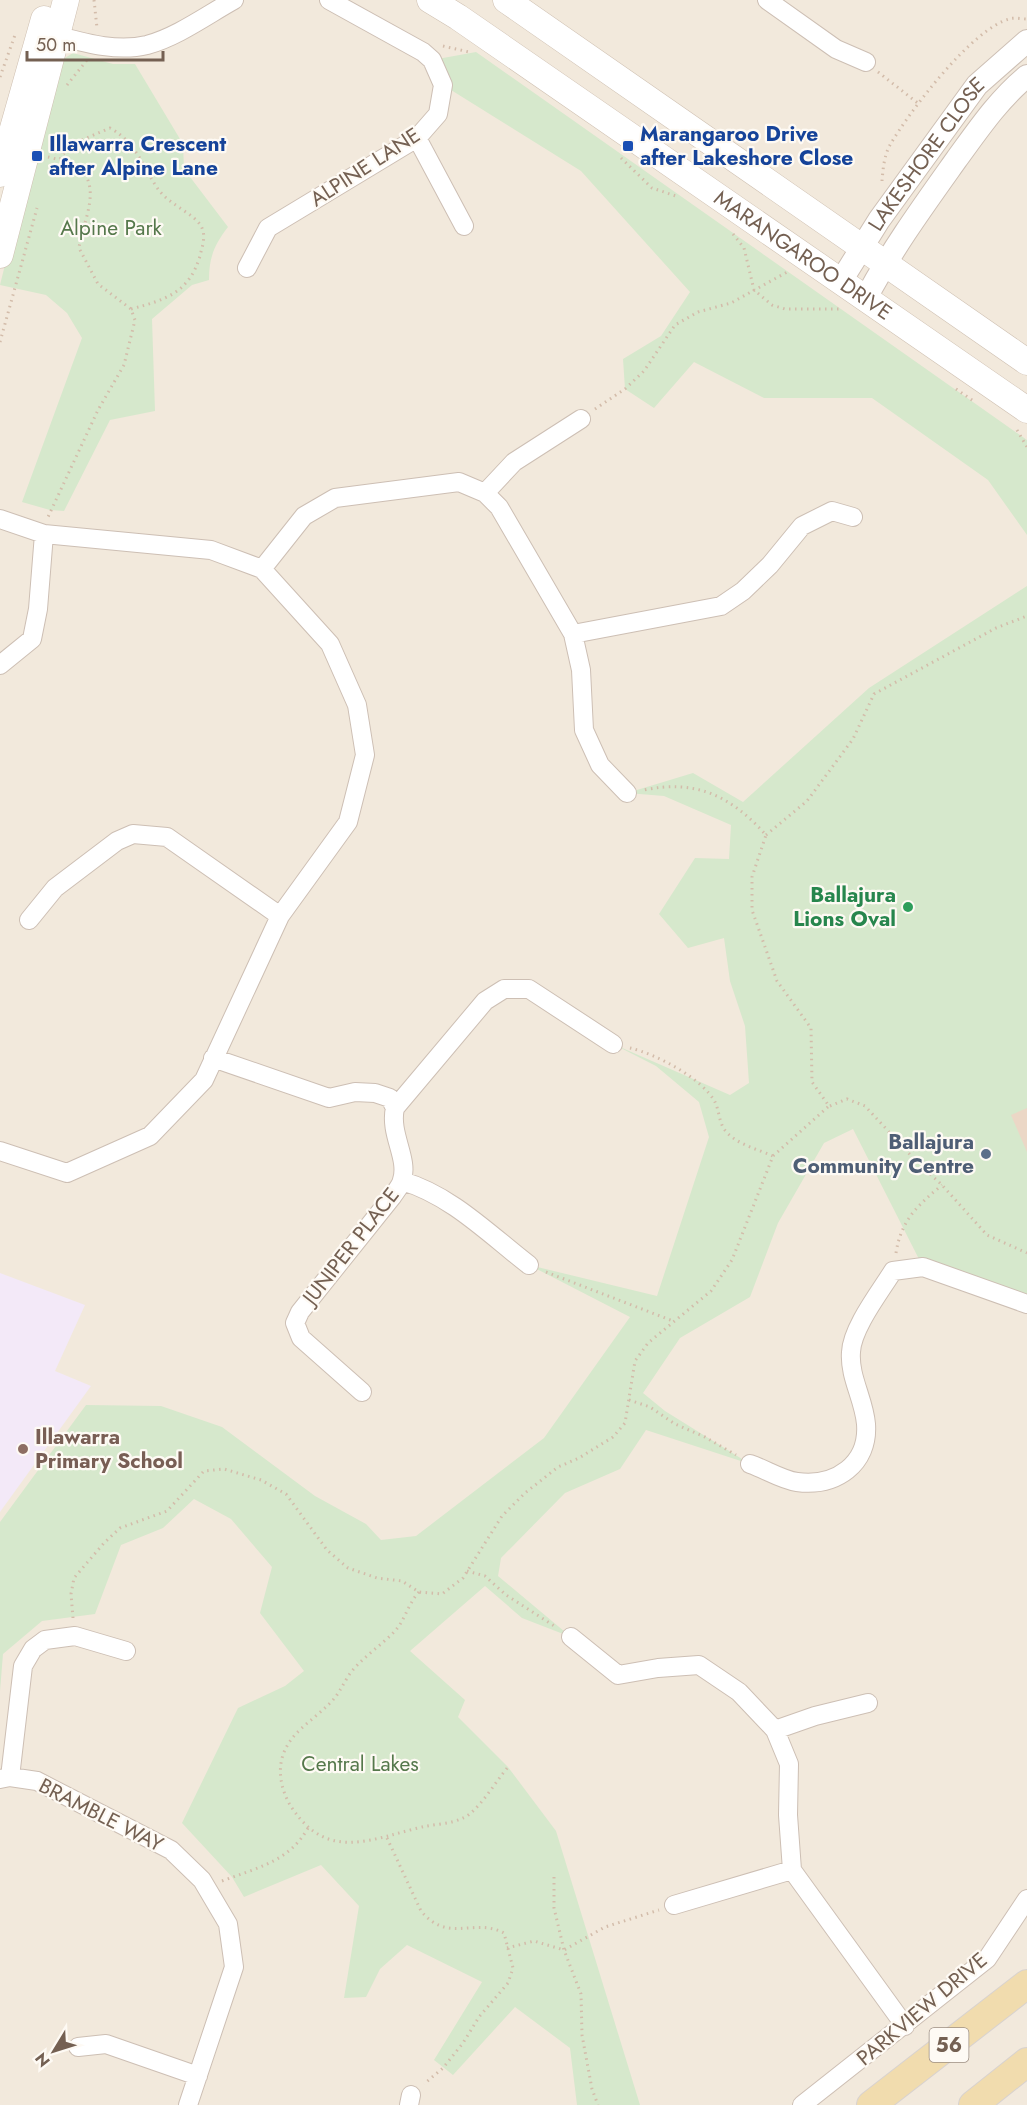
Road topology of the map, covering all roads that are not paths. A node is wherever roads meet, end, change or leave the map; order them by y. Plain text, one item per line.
1 (49, 0) edge
2 (66, 0) edge
3 (234, 0) edge
4 (328, 0) edge
5 (430, 0) edge
6 (506, 0) edge
7 (767, 0) edge
8 (49, 34) junction
9 (1027, 40) edge
10 (866, 62) road end
11 (1027, 76) edge
12 (417, 138) junction
13 (0, 174) edge
14 (464, 226) dead end
15 (861, 247) junction
16 (0, 255) edge
17 (884, 263) junction
18 (247, 268) dead end
19 (841, 280) junction
20 (855, 304) junction
21 (1027, 362) edge
22 (1020, 417) edge
23 (581, 419) road end
24 (485, 493) junction
25 (853, 517) dead end
26 (0, 519) edge
27 (44, 534) junction
28 (262, 569) junction
29 (573, 634) junction
30 (0, 665) edge
31 (627, 793) road end
32 (280, 916) junction
33 (29, 920) dead end
34 (613, 1044) road end
35 (213, 1058) junction
36 (395, 1108) junction
37 (0, 1151) edge
38 (402, 1180) junction
39 (529, 1265) road end
40 (1027, 1304) edge
41 (362, 1392) dead end
42 (750, 1464) road end
43 (571, 1637) road end
44 (126, 1652) dead end
45 (868, 1703) dead end
46 (776, 1730) junction
47 (5, 1778) edge
48 (792, 1870) junction
49 (1027, 1899) edge
50 (674, 1905) road end
51 (1027, 1984) edge
52 (904, 2026) junction
53 (78, 2047) dead end
54 (1027, 2062) edge
55 (198, 2076) junction
56 (188, 2105) edge
57 (802, 2105) edge
58 (871, 2105) edge
59 (973, 2105) edge

1 - 8 main road
2 - 8 main road
3 - 8 street
4 - 12 street, ALPINE LANE
5 - 19 main road, MARANGAROO DRIVE
6 - 15 main road, MARANGAROO DRIVE
7 - 10 street
8 - 13 main road
8 - 16 main road
9 - 15 street, LAKESHORE CLOSE
11 - 17 street, LAKESHORE CLOSE
12 - 14 street
12 - 18 street, ALPINE LANE
15 - 17 main road, MARANGAROO DRIVE
15 - 19 street, LAKESHORE CLOSE
17 - 20 street, LAKESHORE CLOSE
17 - 21 main road, MARANGAROO DRIVE
19 - 20 main road, MARANGAROO DRIVE
20 - 22 main road, MARANGAROO DRIVE
23 - 24 street
24 - 28 street
24 - 29 street
25 - 29 street
26 - 27 street
27 - 28 street
27 - 30 street
28 - 32 street
29 - 31 street
32 - 33 street
32 - 35 street
34 - 36 street
35 - 36 street
35 - 37 street
36 - 38 street, JUNIPER PLACE
38 - 39 street
38 - 41 street, JUNIPER PLACE
40 - 42 street
43 - 46 street
44 - 47 street
45 - 46 street
46 - 48 street
47 - 55 street, BRAMBLE WAY
48 - 50 street
48 - 52 street
49 - 52 street, PARKVIEW DRIVE
51 - 58 main road, 56
52 - 57 street, PARKVIEW DRIVE
53 - 55 street
54 - 59 main road
55 - 56 street, BRAMBLE WAY

